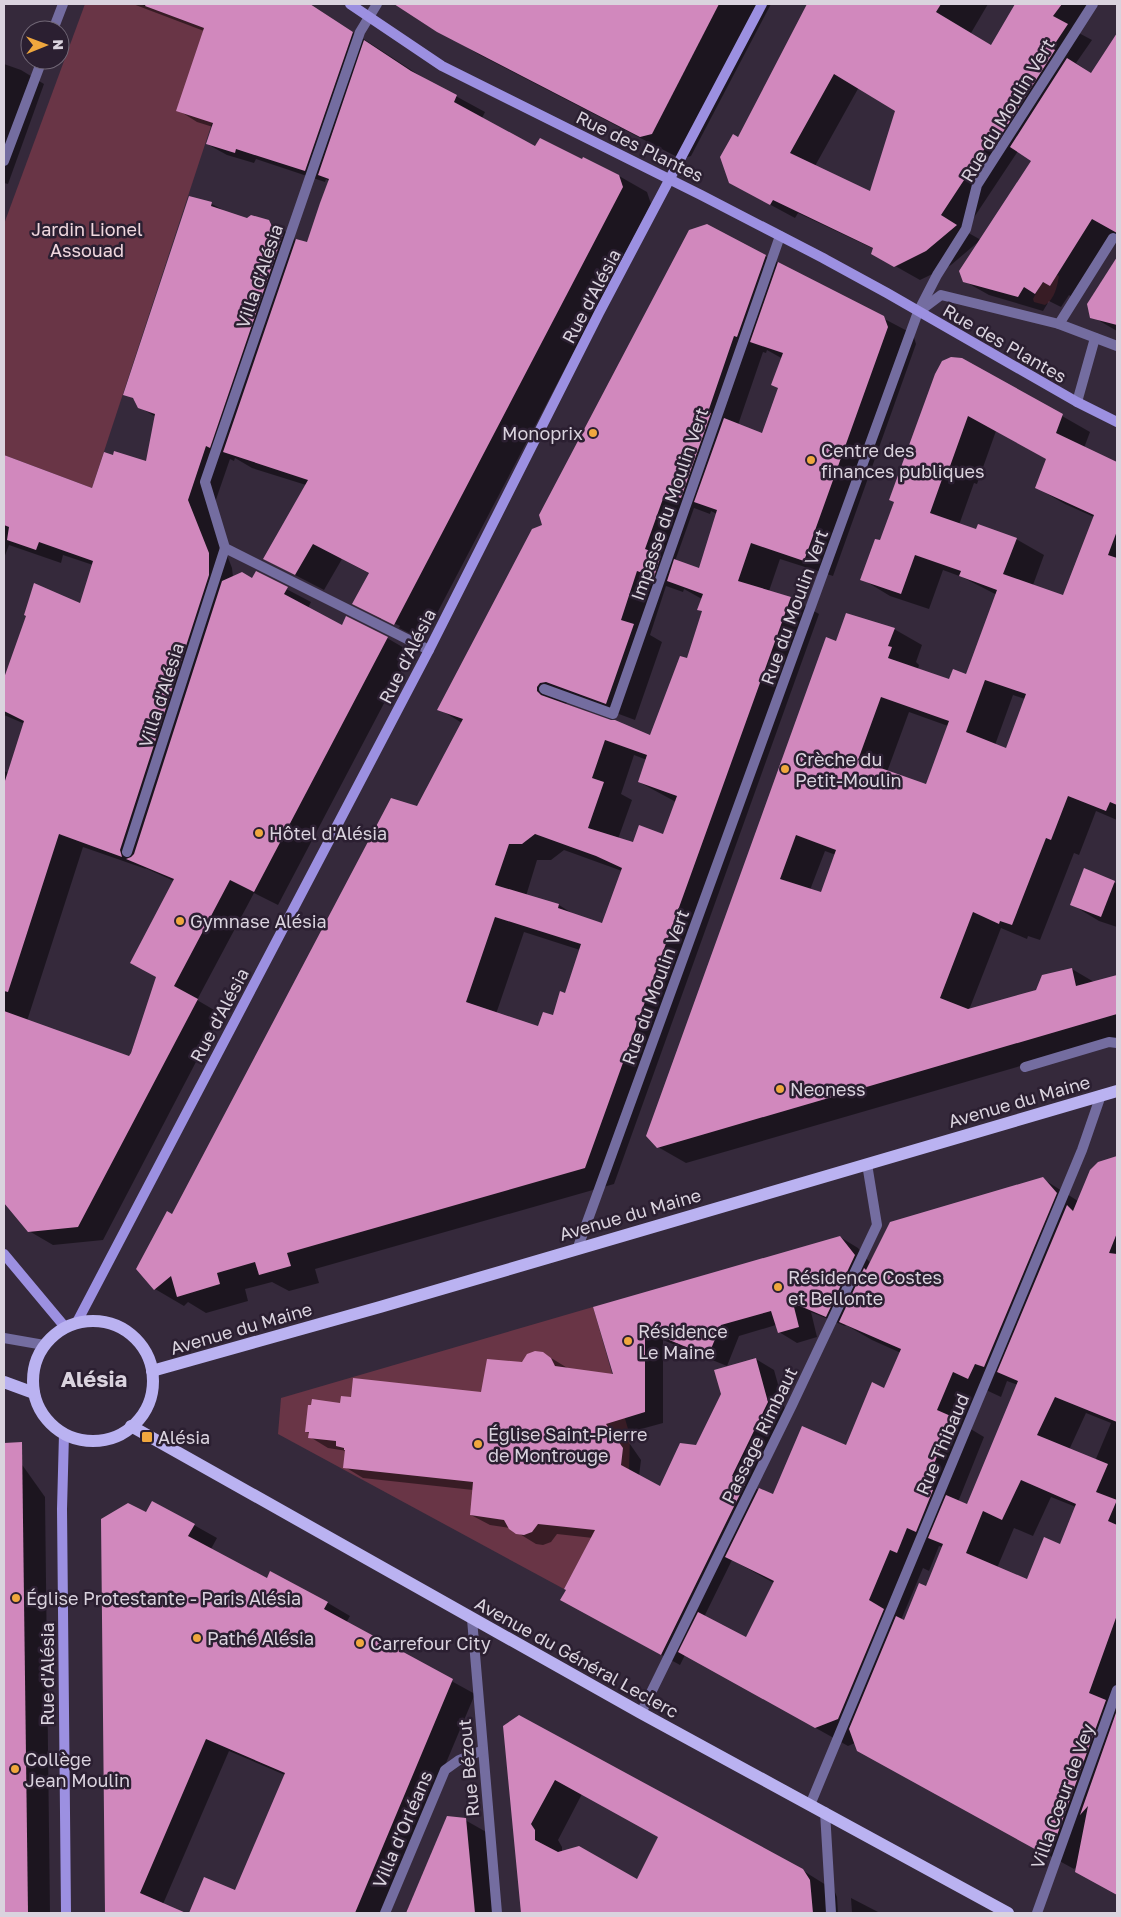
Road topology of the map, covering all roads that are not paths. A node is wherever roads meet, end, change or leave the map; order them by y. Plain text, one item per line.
1 (63, 4) edge
2 (350, 4) edge
3 (377, 4) edge
4 (762, 4) edge
5 (1093, 4) edge
6 (369, 16) junction
7 (57, 20) edge
8 (38, 70) edge
9 (4, 161) edge
10 (670, 179) junction
11 (780, 236) junction
12 (1114, 238) dead end
13 (918, 312) junction
14 (1059, 324) junction
15 (1095, 338) junction
16 (1117, 346) edge
17 (1077, 402) junction
18 (1117, 422) edge
19 (226, 548) junction
20 (429, 650) junction
21 (544, 689) dead end
22 (127, 852) dead end
23 (1117, 1043) edge
24 (1025, 1067) dead end
25 (1117, 1091) edge
26 (1101, 1096) junction
27 (867, 1164) junction
28 (578, 1247) junction
29 (4, 1254) edge
30 (72, 1324) junction
31 (4, 1338) edge
32 (44, 1345) junction
33 (152, 1371) junction
34 (4, 1382) edge
35 (34, 1393) junction
36 (131, 1426) junction
37 (64, 1434) junction
38 (472, 1619) junction
39 (1117, 1690) edge
40 (641, 1713) junction
41 (483, 1750) junction
42 (810, 1805) junction
43 (825, 1812) junction
44 (66, 1913) edge
45 (385, 1913) edge
46 (497, 1913) edge
47 (832, 1913) edge
48 (1008, 1913) edge
49 (1037, 1913) edge

1 - 7 street
2 - 6 main road, Rue des Plantes
3 - 6 street, Villa d'Alésia
4 - 10 main road, Rue d'Alésia
5 - 13 street, Rue du Moulin Vert
6 - 10 main road, Rue des Plantes
6 - 19 street, Villa d'Alésia
8 - 9 street
10 - 11 main road, Rue des Plantes
10 - 20 main road, Rue d'Alésia
11 - 13 main road, Rue des Plantes
11 - 21 street, Impasse du Moulin Vert
12 - 14 street
13 - 14 street, Rue des Plantes
13 - 17 main road, Rue des Plantes
13 - 28 street, Rue du Moulin Vert
14 - 15 street, Rue des Plantes
15 - 16 street
15 - 17 street, Rue des Plantes
17 - 18 main road, Rue des Plantes
19 - 20 street
19 - 22 street, Villa d'Alésia
20 - 30 main road, Rue d'Alésia
23 - 24 street
25 - 26 main road, Avenue du Maine
26 - 27 main road, Avenue du Maine
26 - 42 street, Rue Thibaud
27 - 28 main road, Avenue du Maine
27 - 40 street, Passage Rimbaut
28 - 33 main road, Avenue du Maine
29 - 30 main road
30 - 32 main road
30 - 33 main road
31 - 32 street
32 - 35 main road
33 - 36 main road
34 - 35 main road
35 - 37 main road
36 - 37 main road
36 - 38 main road, Avenue du Général Leclerc
37 - 44 main road, Rue d'Alésia
38 - 40 main road, Avenue du Général Leclerc
38 - 41 street, Rue Bézout
39 - 49 street, Villa Cœur de Vey
40 - 42 main road, Avenue du Général Leclerc
41 - 45 street, Villa d'Orléans
41 - 46 street, Rue Bézout
42 - 43 main road, Avenue du Général Leclerc
43 - 47 street
43 - 48 main road, Avenue du Général Leclerc

